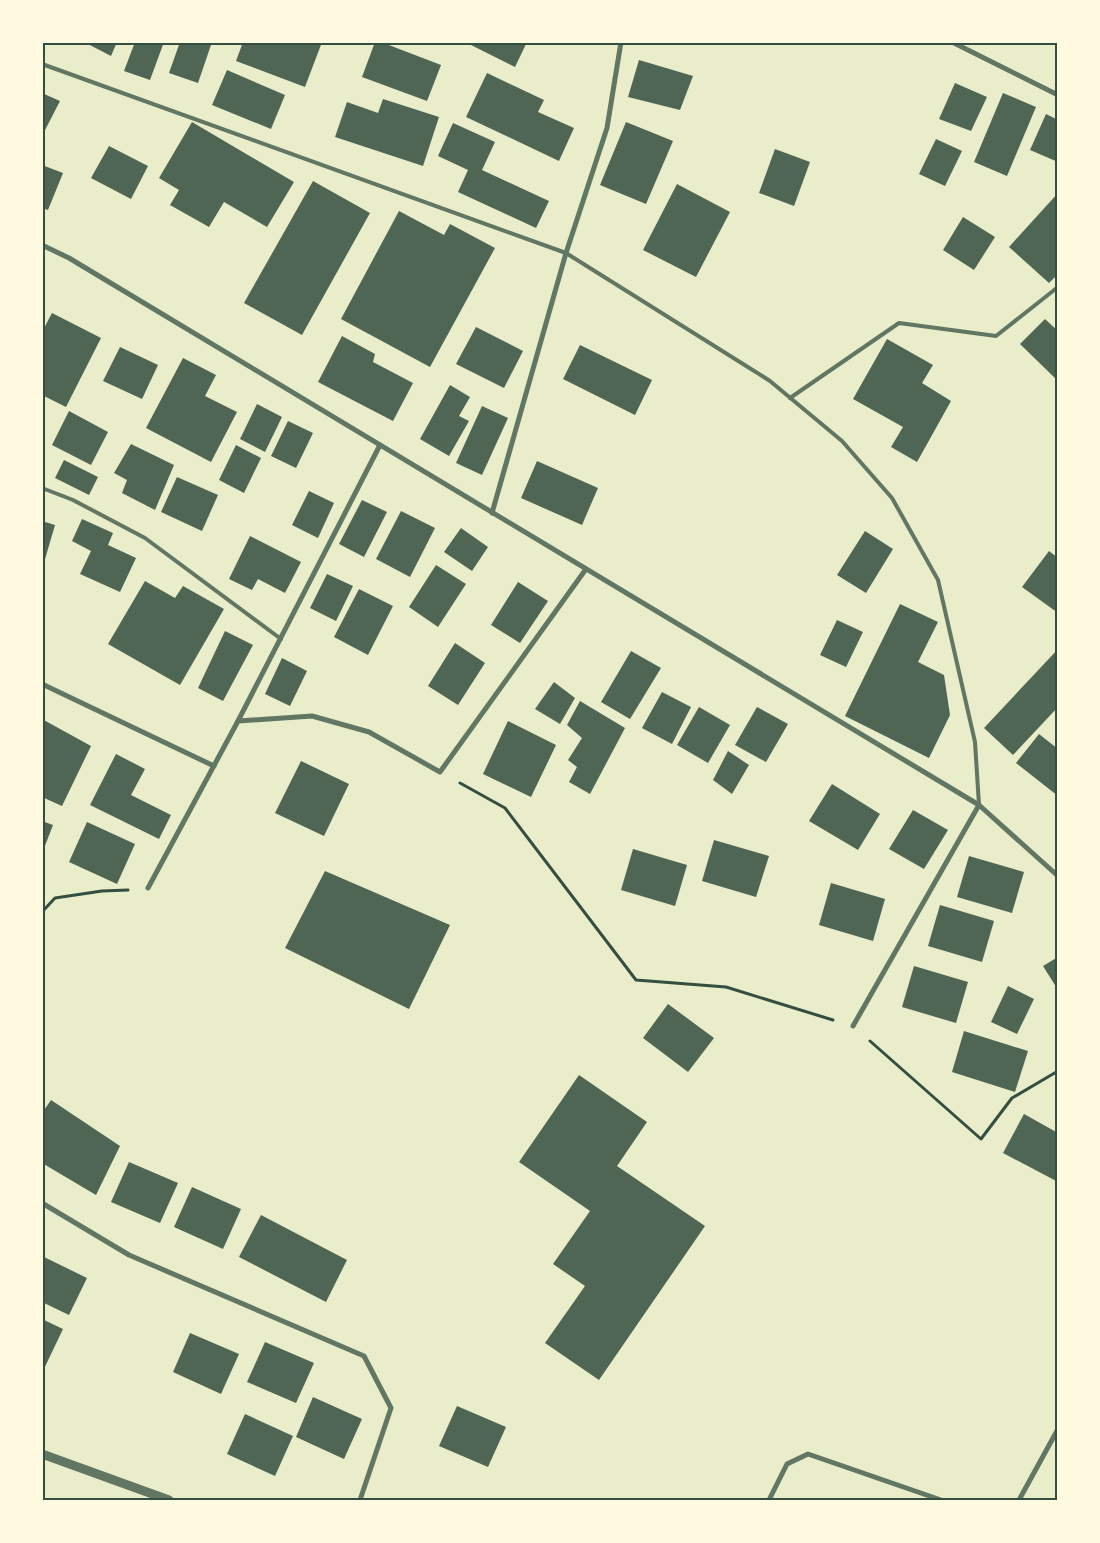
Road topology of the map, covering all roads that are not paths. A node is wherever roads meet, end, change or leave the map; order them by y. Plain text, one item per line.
1 (621, 42) edge
2 (952, 42) edge
3 (42, 64) edge
4 (1058, 94) edge
5 (42, 245) edge
6 (566, 253) junction
7 (1058, 286) edge
8 (790, 398) junction
9 (380, 445) junction
10 (42, 488) edge
11 (492, 513) junction
12 (586, 569) junction
13 (281, 639) junction
14 (42, 684) edge
15 (238, 721) junction
16 (214, 766) junction
17 (979, 805) junction
18 (1058, 876) edge
19 (148, 888) road end
20 (853, 1026) road end
21 (42, 1203) edge
22 (1058, 1429) edge
23 (42, 1454) edge
24 (169, 1500) edge
25 (360, 1500) edge
26 (769, 1500) edge
27 (941, 1500) edge
28 (1019, 1500) edge

1 - 6 street
2 - 4 street
3 - 6 lane
5 - 9 street
6 - 8 lane
6 - 11 street
7 - 8 lane
8 - 17 lane
9 - 11 street
9 - 13 street
10 - 13 lane
11 - 12 street
12 - 15 street
12 - 17 street
13 - 15 street
14 - 16 street
15 - 16 street
16 - 19 street
17 - 18 street
17 - 20 street
21 - 25 street
22 - 28 street
23 - 24 street
26 - 27 street

